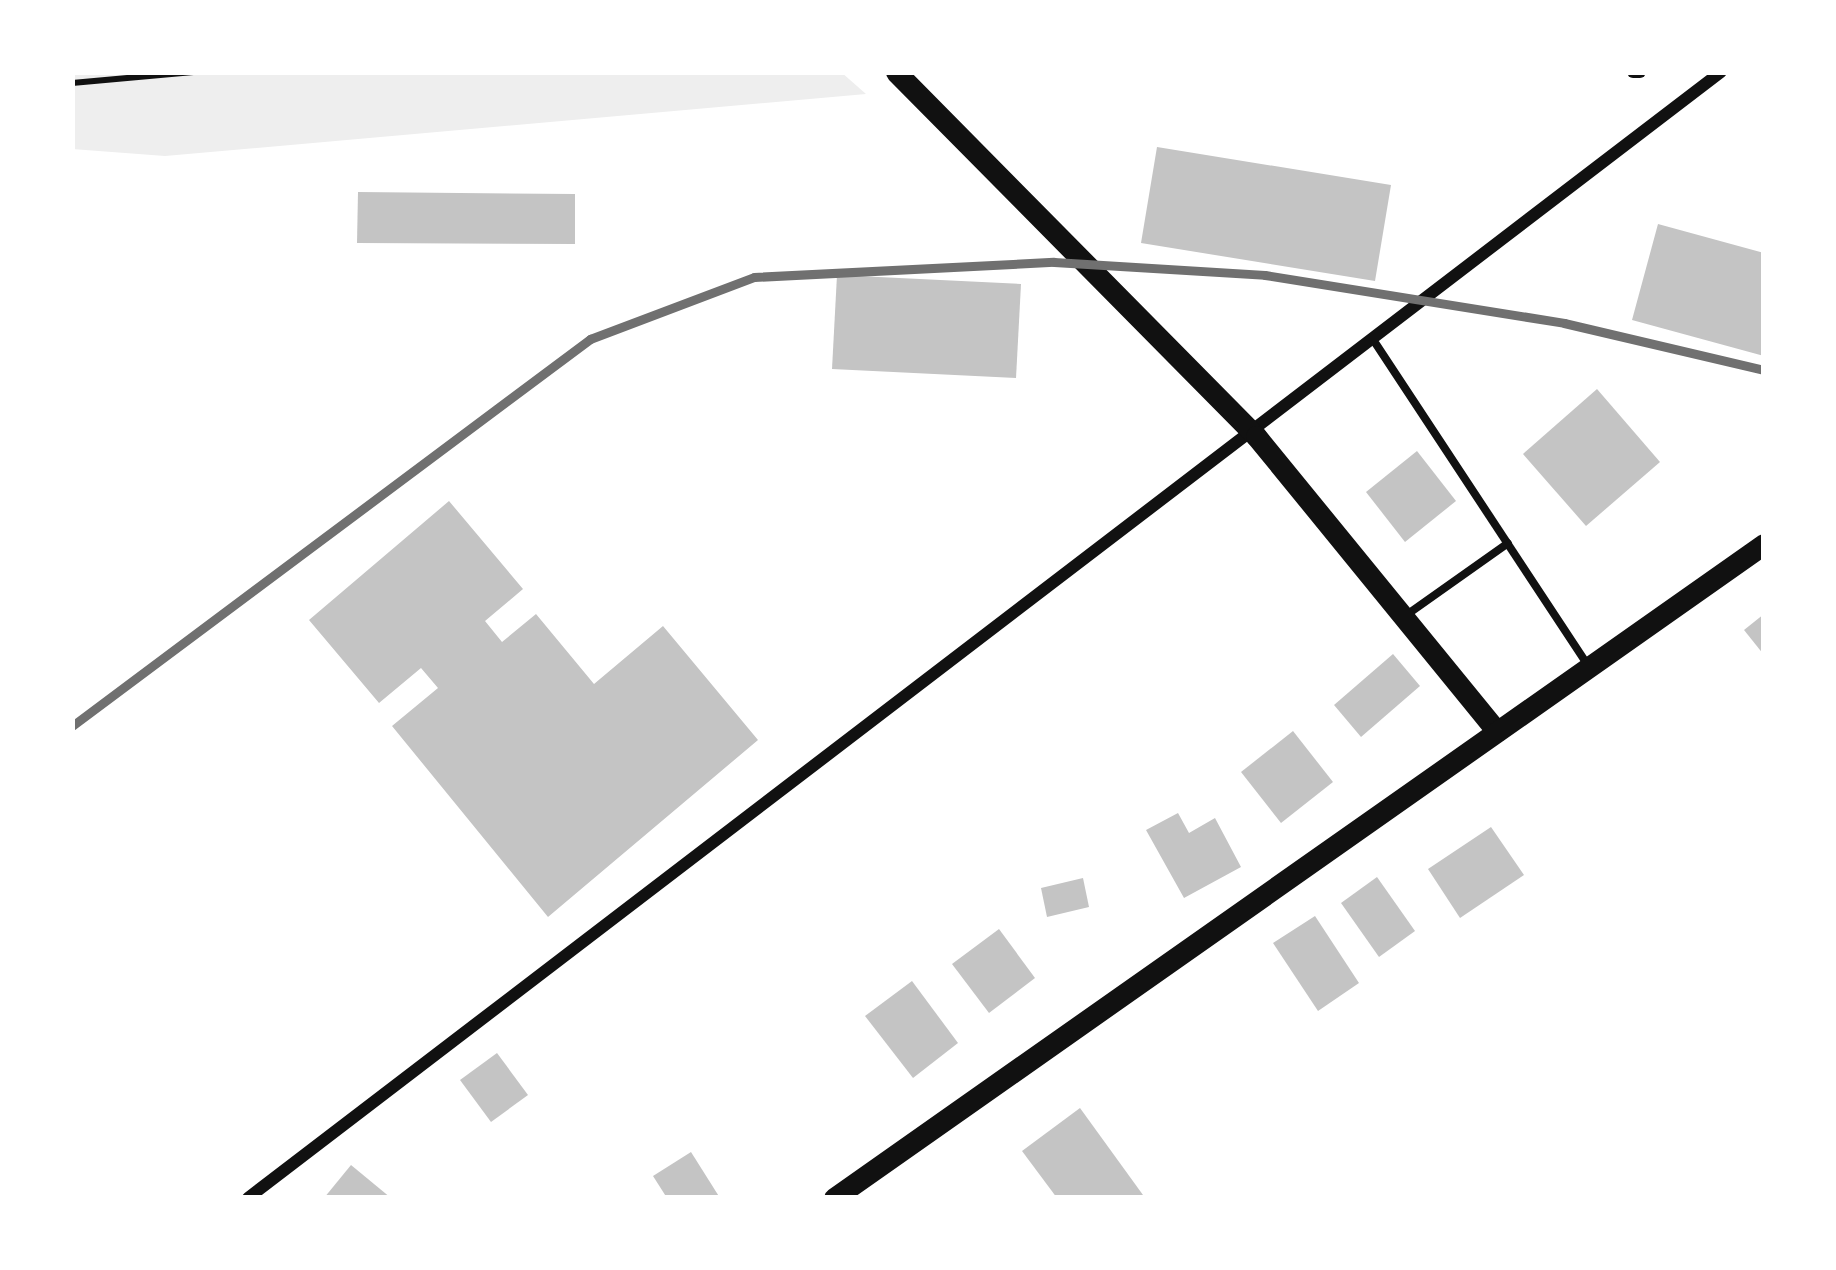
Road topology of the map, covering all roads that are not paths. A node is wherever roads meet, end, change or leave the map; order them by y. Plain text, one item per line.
1 (896, 72) edge
2 (1721, 72) edge
3 (1376, 344) junction
4 (1256, 436) junction
5 (1508, 543) junction
6 (1764, 544) edge
7 (1404, 617) junction
8 (1589, 666) junction
9 (1497, 731) junction
10 (248, 1198) edge
11 (834, 1198) edge

1 - 4 street
2 - 3 street
3 - 4 street
3 - 5 lane
4 - 7 street
4 - 10 street
5 - 7 lane
5 - 8 lane
6 - 8 street
7 - 9 street
8 - 9 street
9 - 11 street

